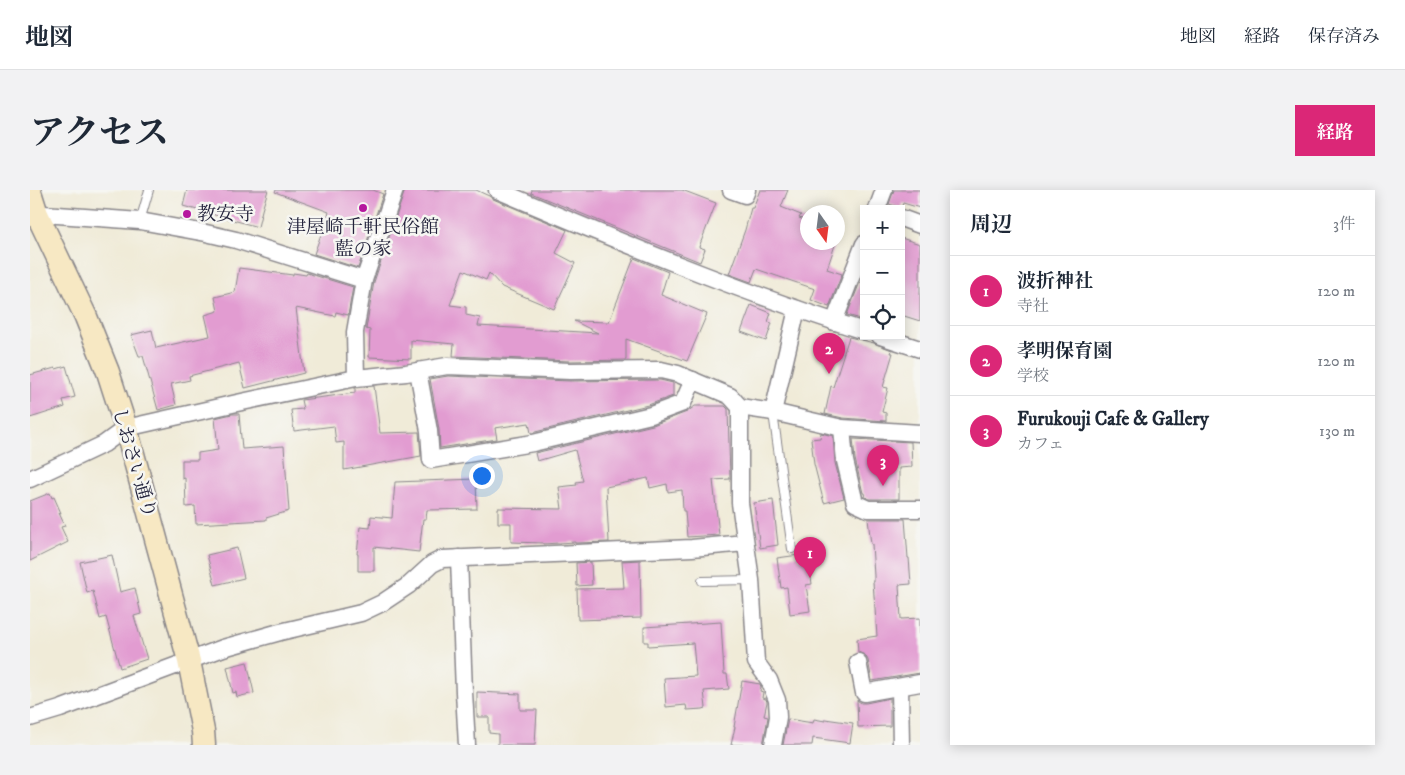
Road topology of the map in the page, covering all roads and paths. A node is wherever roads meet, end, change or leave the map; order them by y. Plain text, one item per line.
1 (148, 190) edge
2 (395, 190) edge
3 (497, 190) edge
4 (731, 190) edge
5 (747, 190) edge
6 (884, 190) edge
7 (30, 192) edge
8 (878, 205) edge
9 (34, 214) edge
10 (905, 219) edge
11 (140, 221) junction
12 (920, 225) edge
13 (862, 250) edge
14 (364, 280) junction
15 (798, 310) junction
16 (834, 322) junction
17 (860, 330) edge
18 (892, 340) edge
19 (920, 349) edge
20 (418, 371) junction
21 (356, 378) junction
22 (693, 380) junction
23 (740, 407) junction
24 (773, 412) junction
25 (126, 428) junction
26 (842, 428) junction
27 (920, 433) edge
28 (30, 478) edge
29 (920, 509) edge
30 (745, 543) junction
31 (792, 549) dead end
32 (459, 558) junction
33 (751, 580) junction
34 (702, 581) dead end
35 (189, 661) junction
36 (858, 662) dead end
37 (920, 683) edge
38 (900, 687) junction
39 (30, 718) edge
40 (204, 745) edge
41 (467, 745) edge
42 (773, 745) edge
43 (901, 745) edge

1 - 11 lane
2 - 14 street
3 - 15 street
4 - 5 street
6 - 8 street
7 - 9 street, しおさい通り
9 - 11 street
9 - 25 street, しおさい通り
10 - 12 street
11 - 14 street
13 - 16 street
14 - 21 street
15 - 16 street
15 - 24 street
16 - 17 street
18 - 19 street
20 - 21 street
20 - 22 street
20 - 22 street
21 - 25 street
22 - 23 street
23 - 24 street
23 - 30 street
24 - 26 street
24 - 31 lane
25 - 28 street
25 - 35 street, しおさい通り
26 - 27 street
26 - 29 street
30 - 32 street
30 - 33 street
32 - 35 street
32 - 41 street
33 - 34 lane
33 - 42 street
35 - 39 street
35 - 40 street, しおさい通り
36 - 38 street
37 - 38 street
38 - 43 street

